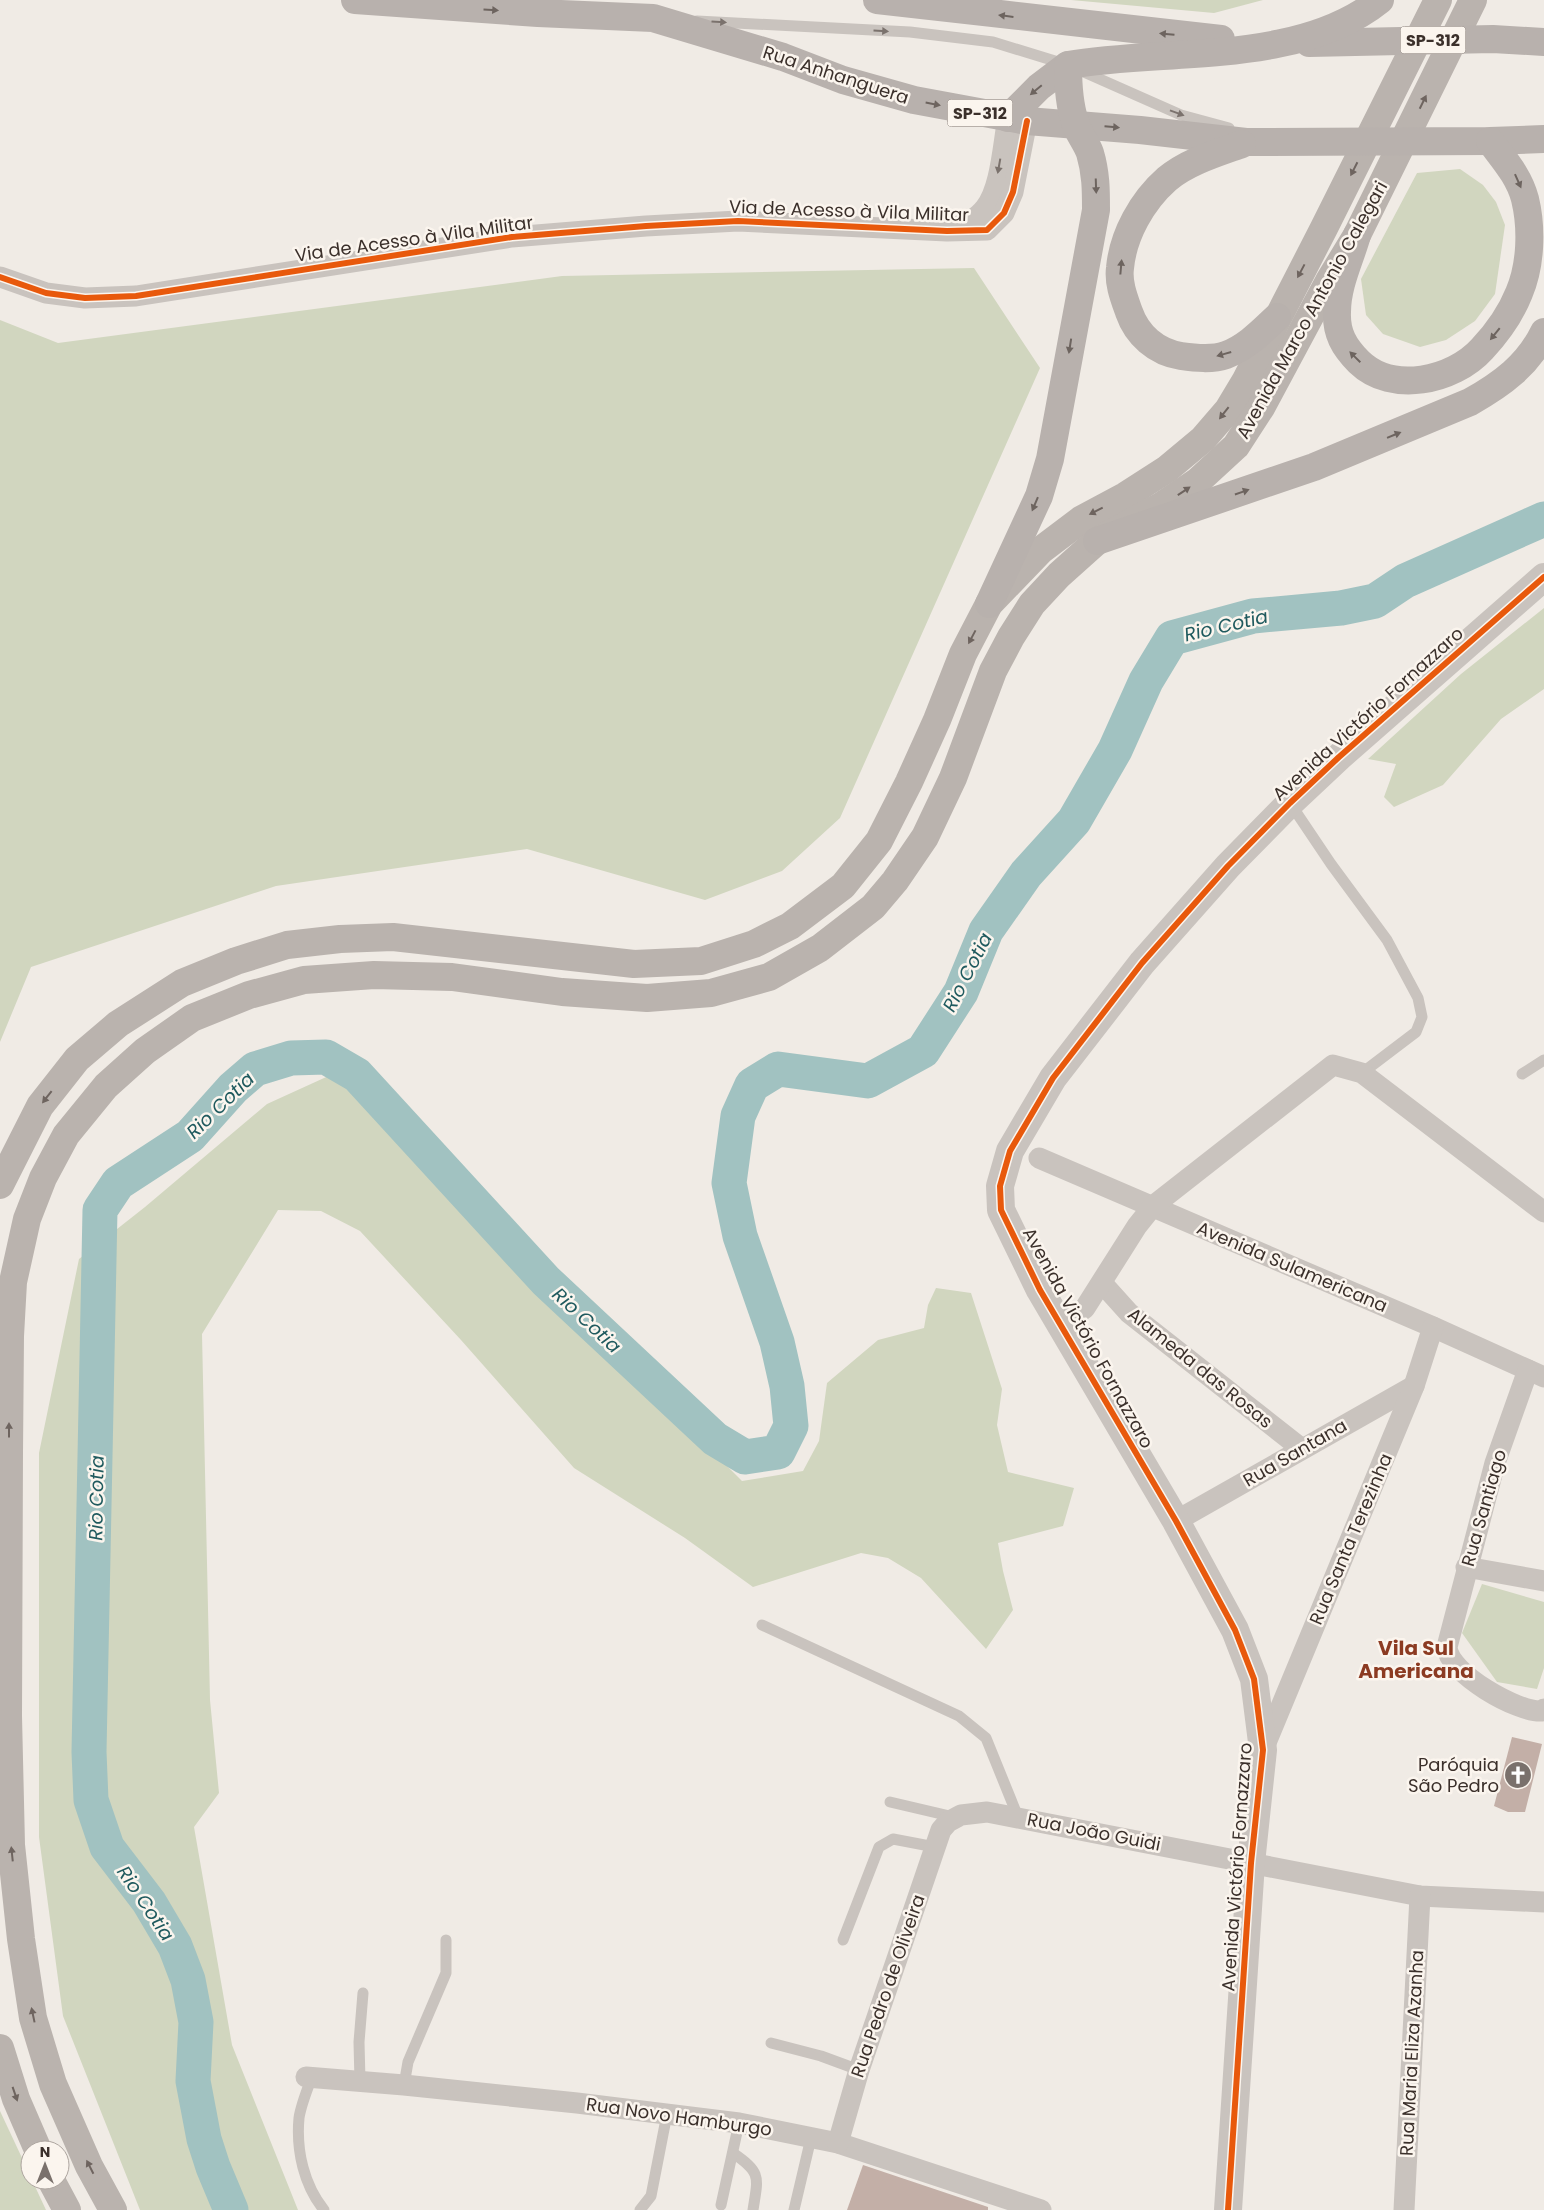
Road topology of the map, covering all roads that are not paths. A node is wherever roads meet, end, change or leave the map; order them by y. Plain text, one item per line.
1 (355, 0) edge
2 (877, 0) edge
3 (1359, 0) edge
4 (1380, 0) edge
5 (1438, 0) edge
6 (1473, 0) edge
7 (653, 18) junction
8 (1340, 24) junction
9 (1544, 42) edge
10 (1278, 44) junction
11 (1068, 65) junction
12 (1018, 119) junction
13 (1075, 124) junction
14 (1544, 138) edge
15 (1490, 141) junction
16 (1246, 142) junction
17 (1310, 142) junction
18 (1357, 235) junction
19 (0, 277) edge
20 (1277, 317) junction
21 (1544, 332) edge
22 (1096, 541) junction
23 (1544, 577) edge
24 (989, 604) junction
25 (1290, 803) junction
26 (1544, 1060) edge
27 (1362, 1073) junction
28 (1522, 1074) dead end
29 (1039, 1158) dead end
30 (0, 1185) edge
31 (1153, 1206) junction
32 (1544, 1212) edge
33 (1102, 1283) junction
34 (1060, 1326) junction
35 (1433, 1327) junction
36 (1536, 1373) edge
37 (1414, 1386) junction
38 (1302, 1449) junction
39 (1176, 1521) junction
40 (1466, 1567) junction
41 (1544, 1582) edge
42 (762, 1625) dead end
43 (1539, 1710) edge
44 (1263, 1750) junction
45 (890, 1802) dead end
46 (1018, 1817) junction
47 (944, 1831) junction
48 (1251, 1863) junction
49 (1420, 1896) junction
50 (1544, 1902) edge
51 (446, 1940) dead end
52 (843, 1940) dead end
53 (363, 1993) dead end
54 (771, 2043) dead end
55 (0, 2048) edge
56 (859, 2070) junction
57 (309, 2077) joint
58 (360, 2081) junction
59 (404, 2084) junction
60 (666, 2114) junction
61 (739, 2123) junction
62 (811, 2138) junction
63 (34, 2140) edge
64 (838, 2143) junction
65 (732, 2153) junction
66 (56, 2190) edge
67 (721, 2205) dead end
68 (67, 2210) edge
69 (114, 2210) edge
70 (324, 2210) edge
71 (640, 2210) edge
72 (753, 2210) edge
73 (794, 2210) edge
74 (1041, 2210) edge
75 (1228, 2210) edge
76 (1404, 2210) edge

1 -> 7 main road, Rua Anhanguera / SP-312
10 -> 2 main road, SP-312
3 - 8 main road
4 - 8 main road
5 -> 20 main road, Avenida Marco Antonio Calegari
18 -> 6 main road, Avenida Marco Antonio Calegari
7 -> 11 lane
7 -> 12 main road, Rua Anhanguera / SP-312
8 - 10 main road
9 - 10 main road, SP-312
10 - 11 main road
11 -> 12 main road
11 - 13 main road
11 -> 17 lane
12 - 13 main road, Rua Anhanguera / SP-312
12 - 19 street, Via de Acesso à Vila Militar
13 -> 16 main road, Rua Anhanguera / SP-312
13 -> 24 main road
14 - 15 main road, SP-312
15 - 17 main road, SP-312
15 -> 18 main road
16 - 17 main road, Rua Anhanguera / SP-312
20 -> 16 main road
22 -> 18 main road, Avenida Marco Antonio Calegari
20 -> 24 main road, Avenida Marco Antonio Calegari
22 -> 21 main road
69 -> 22 main road, Avenida Marco Antonio Calegari
23 - 25 street, Avenida Victório Fornazzaro
24 -> 30 main road, Avenida Marco Antonio Calegari
25 - 27 lane
25 - 34 street, Avenida Victório Fornazzaro
26 - 28 lane
27 - 31 street
27 - 32 street
29 - 31 street, Avenida Sulamericana
31 - 33 street
31 - 35 street, Avenida Sulamericana
33 - 34 street
33 - 38 street, Alameda das Rosas
34 - 39 street, Avenida Victório Fornazzaro
35 - 36 street, Avenida Sulamericana
35 - 37 street, Rua Santa Terezinha
36 - 40 street, Rua Santiago
37 - 38 street, Rua Santana
37 - 44 street, Rua Santa Terezinha
38 - 39 street, Rua Santana
39 - 44 street, Avenida Victório Fornazzaro
40 - 41 street
40 - 43 street, Rua Santiago
42 - 46 lane
44 - 48 street, Avenida Victório Fornazzaro
45 - 47 lane
46 - 47 street, Rua João Guidi
46 - 48 street, Rua João Guidi
47 - 52 lane
47 - 56 street, Rua Pedro de Oliveira
48 - 49 street, Rua João Guidi
48 - 75 street, Avenida Victório Fornazzaro
49 - 50 street, Rua João Guidi
49 - 76 street, Rua Maria Eliza Azanha
51 - 59 lane
53 - 58 lane
54 - 56 lane
55 -> 63 main road
56 - 64 street, Rua Pedro de Oliveira
57 - 58 street, Rua Novo Hamburgo
57 - 70 lane
58 - 59 street, Rua Novo Hamburgo
59 - 60 street, Rua Novo Hamburgo
60 - 61 street, Rua Novo Hamburgo
60 - 71 lane
61 - 62 street, Rua Novo Hamburgo
61 - 65 lane
62 - 64 street, Rua Novo Hamburgo
62 - 73 lane
64 - 74 street, Rua Novo Hamburgo
65 - 67 lane
65 - 72 lane
66 - 68 main road

